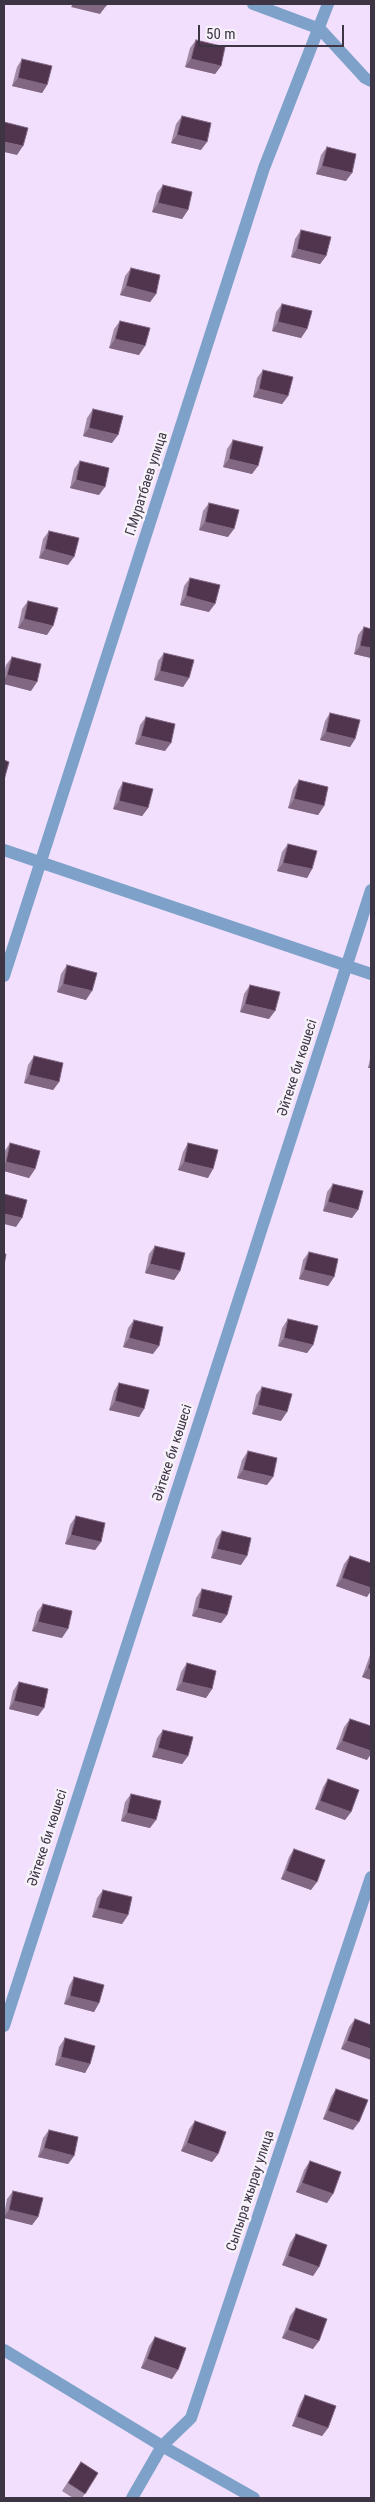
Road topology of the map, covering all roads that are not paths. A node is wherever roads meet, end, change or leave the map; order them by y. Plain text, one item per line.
1 (253, 4) edge
2 (328, 4) edge
3 (320, 29) junction
4 (369, 76) edge
5 (4, 850) edge
6 (40, 862) junction
7 (371, 890) edge
8 (347, 966) junction
9 (371, 974) edge
10 (4, 976) edge
11 (371, 1877) edge
12 (4, 2026) edge
13 (4, 2350) edge
14 (162, 2446) junction
15 (132, 2498) edge
16 (254, 2498) edge

1 - 3 street
2 - 3 street, Г.Муратбаев улица
3 - 4 street
3 - 6 street, Г.Муратбаев улица
5 - 6 street
6 - 8 street
6 - 10 street, Г.Муратбаев улица
7 - 8 street, Әйтеке би көшесі
8 - 9 street
8 - 12 street, Әйтеке би көшесі
11 - 14 street, Сыпыра жырау улица
13 - 14 street
14 - 15 street, Сыпыра жырау улица
14 - 16 street

